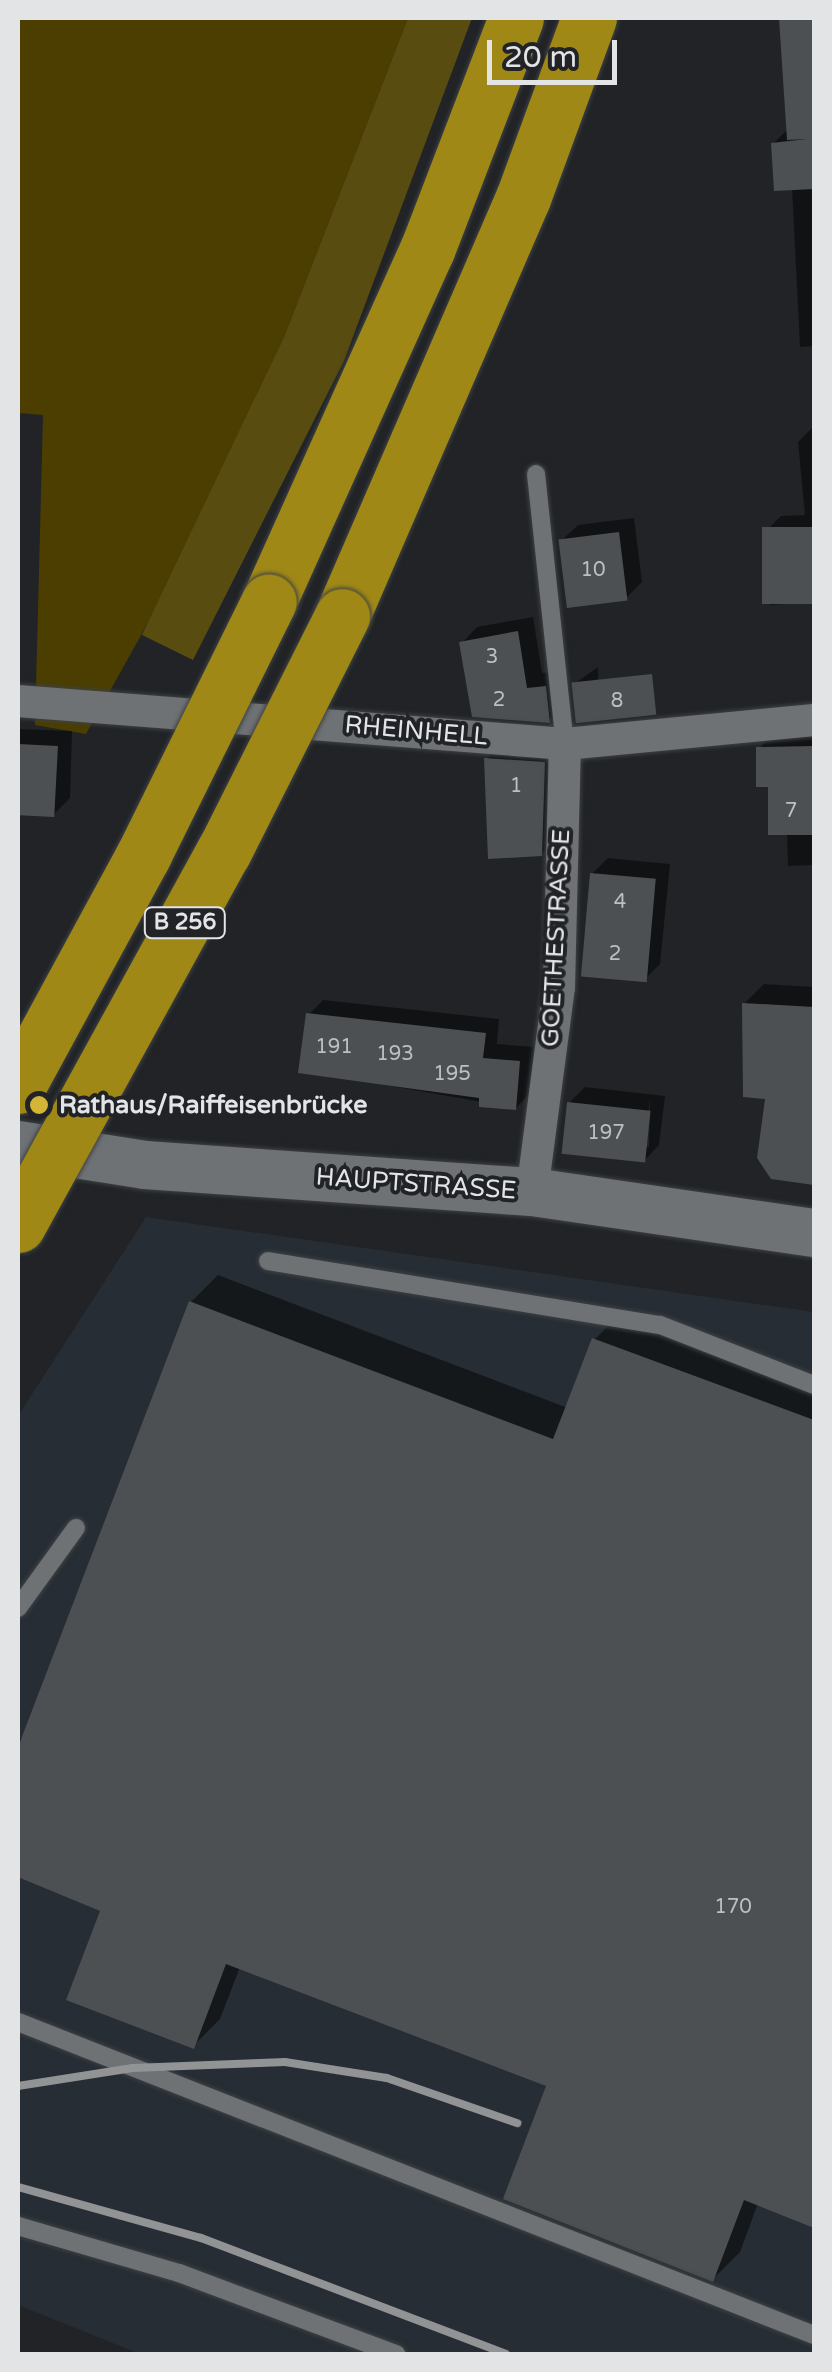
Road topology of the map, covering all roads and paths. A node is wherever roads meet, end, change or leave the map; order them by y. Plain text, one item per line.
1 (516, 18) edge
2 (589, 18) edge
3 (536, 474) dead end
4 (18, 701) edge
5 (814, 720) edge
6 (565, 744) junction
7 (18, 1086) edge
8 (18, 1145) edge
9 (532, 1192) junction
10 (18, 1225) edge
11 (814, 1233) edge
12 (268, 1261) dead end
13 (814, 1385) edge
14 (76, 1528) dead end
15 (18, 1608) edge
16 (18, 2022) edge
17 (18, 2226) edge
18 (814, 2335) edge
19 (396, 2354) edge

1 - 7 highway, B 256, bridge
2 - 10 highway, B 256, bridge
3 - 6 lane
4 - 6 street, RHEINHELL
5 - 6 street, RHEINHELL
6 - 9 street, GOETHESTRASSE
8 - 9 main road, HAUPTSTRASSE
9 - 11 main road, HAUPTSTRASSE
12 - 13 lane
14 - 15 lane
16 - 18 lane
17 - 19 lane

